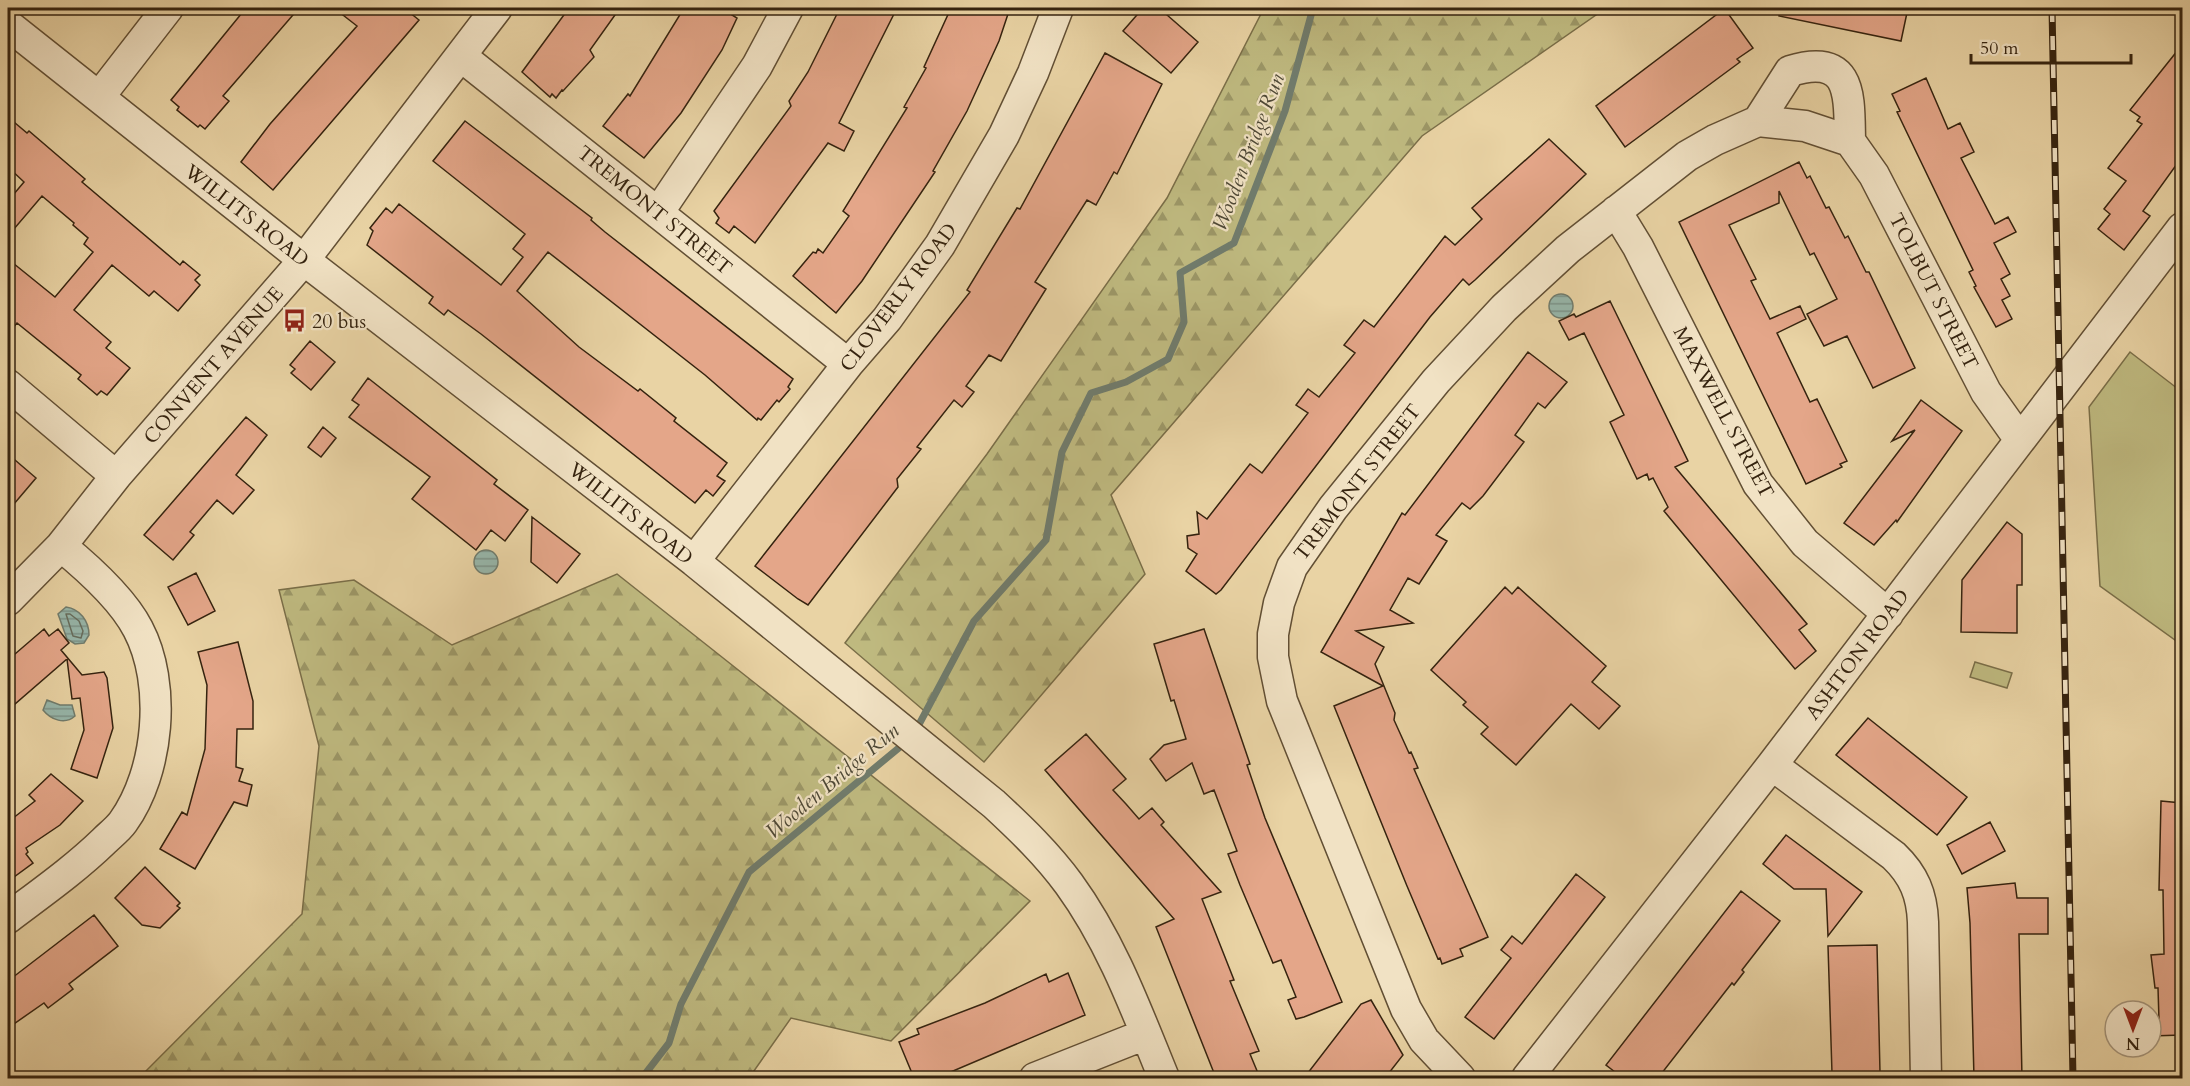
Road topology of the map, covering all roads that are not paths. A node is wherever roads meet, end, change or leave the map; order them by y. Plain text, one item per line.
1 (168, 8) edge
2 (497, 8) edge
3 (788, 8) edge
4 (1057, 8) edge
5 (8, 25) edge
6 (462, 57) junction
7 (99, 97) junction
8 (1758, 121) junction
9 (1850, 141) junction
10 (1616, 211) junction
11 (658, 213) junction
12 (2182, 228) edge
13 (304, 260) junction
14 (848, 364) junction
15 (8, 385) edge
16 (2020, 440) junction
17 (116, 476) junction
18 (61, 546) junction
19 (694, 561) junction
20 (8, 600) edge
21 (1888, 614) junction
22 (1772, 765) junction
23 (8, 918) edge
24 (1146, 1034) junction
25 (1035, 1078) edge
26 (1164, 1078) edge
27 (1460, 1078) edge
28 (1527, 1078) edge
29 (1926, 1078) edge

1 - 7 street
2 - 6 street, CONVENT AVENUE
3 - 11 street
4 - 14 street, CLOVERLY ROAD
5 - 7 street, WILLITS ROAD
6 - 11 street, TREMONT STREET
6 - 13 street, CONVENT AVENUE
7 - 13 street, WILLITS ROAD
8 - 9 street
8 - 9 street
8 - 10 street
9 - 16 street, TOLBUT STREET
10 - 21 street, MAXWELL STREET
10 - 27 street, TREMONT STREET
11 - 14 street, TREMONT STREET
12 - 16 street, ASHTON ROAD
13 - 17 street, CONVENT AVENUE
13 - 19 street, WILLITS ROAD
14 - 19 street, CLOVERLY ROAD
15 - 17 street
16 - 21 street, ASHTON ROAD
17 - 18 street, CONVENT AVENUE
18 - 20 street, CONVENT AVENUE
18 - 23 street
19 - 24 street, WILLITS ROAD
21 - 22 street, ASHTON ROAD
22 - 28 street, ASHTON ROAD
22 - 29 street
24 - 25 street
24 - 26 street, WILLITS ROAD

